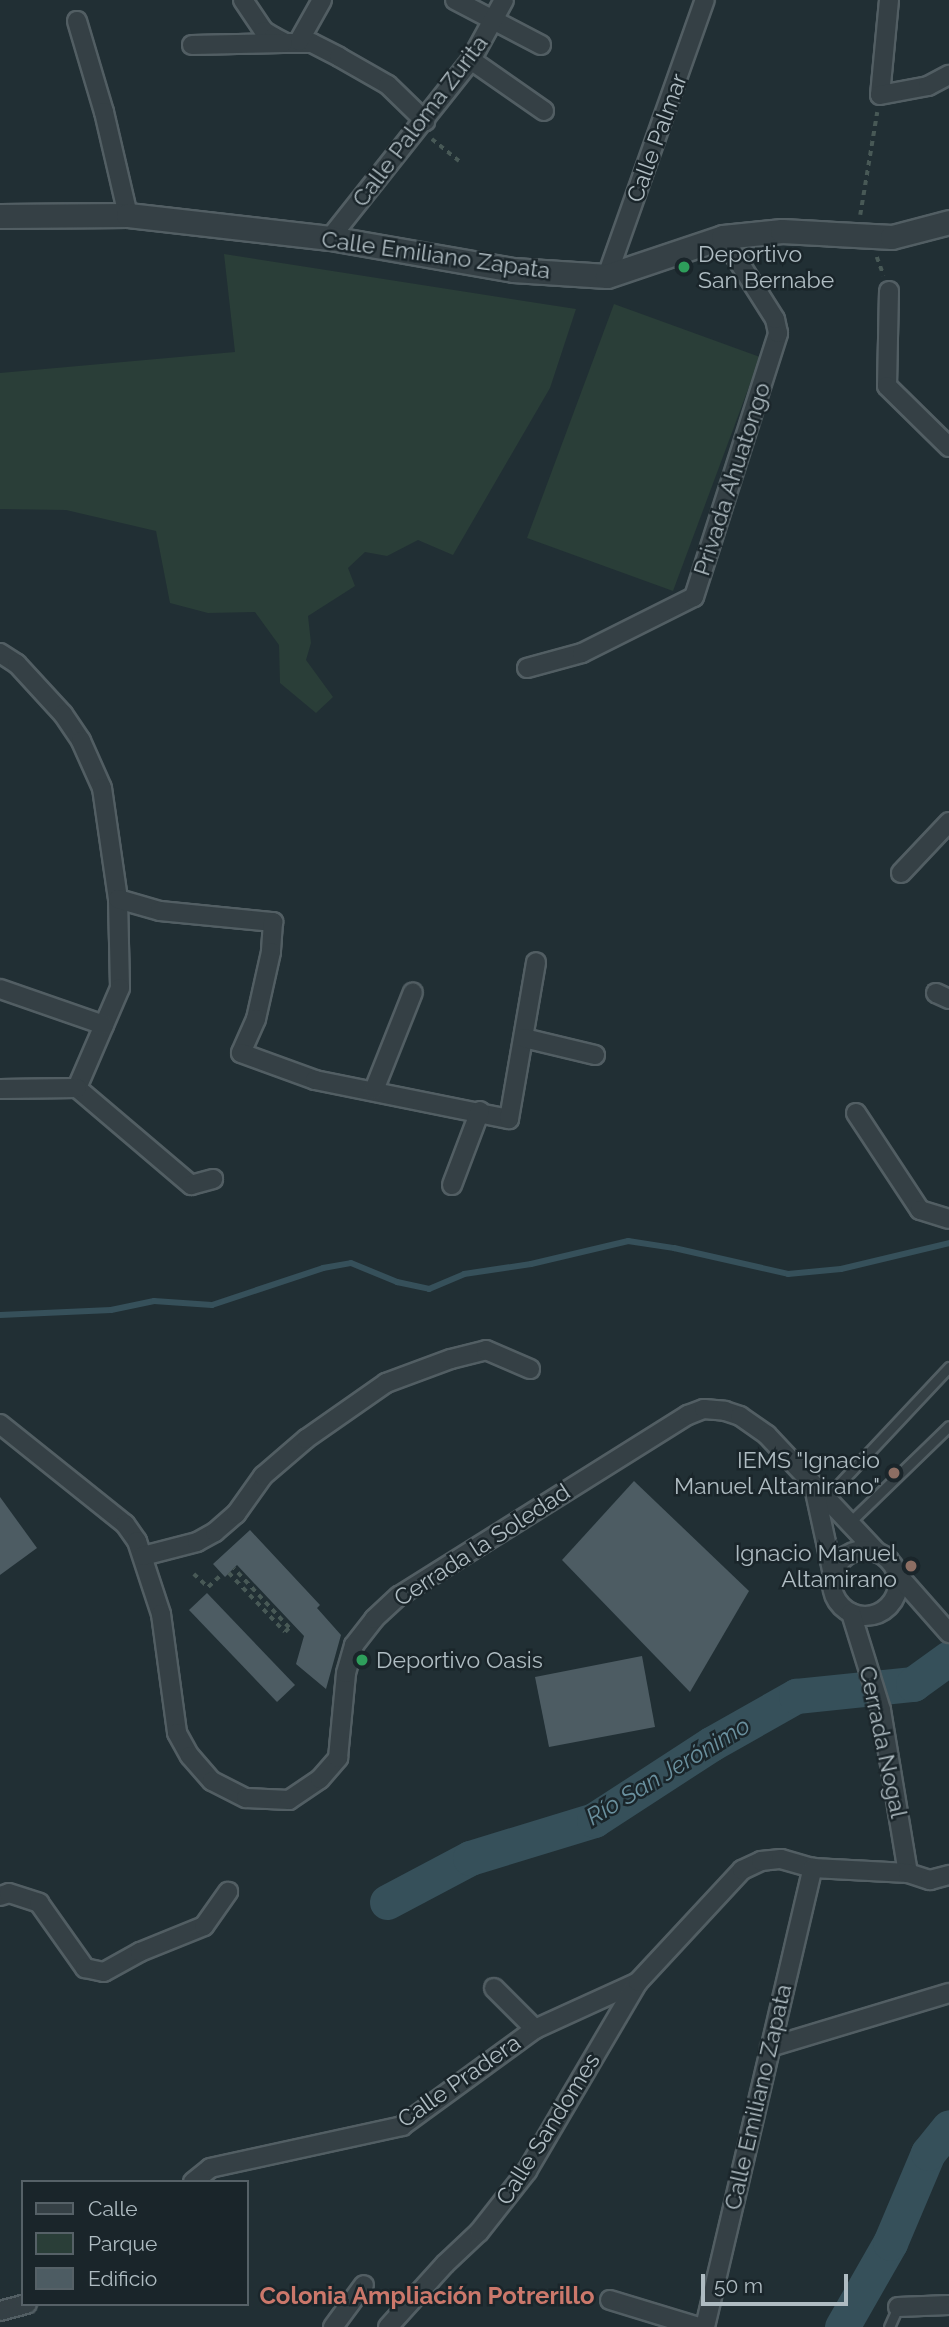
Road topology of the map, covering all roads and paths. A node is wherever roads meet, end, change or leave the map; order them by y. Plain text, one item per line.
1 (243, 0) edge
2 (322, 0) edge
3 (455, 0) edge
4 (504, 0) edge
5 (705, 0) edge
6 (889, 0) edge
7 (77, 21) dead end
8 (494, 22) junction
9 (293, 42) junction
10 (192, 45) dead end
11 (541, 45) dead end
12 (471, 60) junction
13 (949, 75) edge
14 (880, 95) junction
15 (544, 111) dead end
16 (422, 125) junction
17 (459, 161) dead end
18 (128, 215) junction
19 (0, 216) edge
20 (949, 222) edge
21 (863, 235) junction
22 (723, 237) junction
23 (330, 238) junction
24 (607, 276) junction
25 (889, 291) joint
26 (949, 447) edge
27 (0, 653) edge
28 (527, 668) dead end
29 (949, 822) edge
30 (901, 873) dead end
31 (118, 899) junction
32 (536, 962) dead end
33 (0, 989) edge
34 (414, 992) dead end
35 (104, 1025) junction
36 (524, 1038) junction
37 (595, 1055) dead end
38 (77, 1088) junction
39 (0, 1089) edge
40 (374, 1090) junction
41 (480, 1111) junction
42 (856, 1113) dead end
43 (213, 1179) dead end
44 (452, 1185) dead end
45 (949, 1219) edge
46 (949, 1367) edge
47 (530, 1368) dead end
48 (0, 1423) edge
49 (949, 1426) edge
50 (820, 1493) junction
51 (849, 1523) junction
52 (878, 1553) junction
53 (143, 1556) junction
54 (233, 1569) dead end
55 (229, 1573) dead end
56 (194, 1574) dead end
57 (222, 1574) dead end
58 (897, 1574) junction
59 (833, 1575) junction
60 (851, 1613) junction
61 (948, 1633) edge
62 (813, 1868) junction
63 (908, 1873) junction
64 (949, 1875) edge
65 (229, 1892) dead end
66 (0, 1896) edge
67 (638, 1982) junction
68 (494, 1988) dead end
69 (949, 1993) edge
70 (535, 2029) junction
71 (770, 2047) junction
72 (195, 2180) edge
73 (364, 2285) dead end
74 (610, 2300) dead end
75 (949, 2305) edge
76 (21, 2306) edge
77 (898, 2307) joint
78 (0, 2311) edge
79 (332, 2327) edge
80 (388, 2327) edge
81 (699, 2327) edge
82 (705, 2327) edge
83 (889, 2327) edge

1 - 9 street
2 - 9 street
3 - 8 street
4 - 8 street, Calle Paloma Zurita
5 - 24 street, Calle Palmar
6 - 14 street
7 - 18 street
8 - 11 street
8 - 12 street, Calle Paloma Zurita
9 - 10 street
9 - 16 street
12 - 15 street
12 - 16 street, Calle Paloma Zurita
13 - 14 street
14 - 21 path
16 - 17 path
16 - 23 street, Calle Paloma Zurita
18 - 19 street, Calle Emiliano Zapata
18 - 23 street, Calle Emiliano Zapata
20 - 21 street, Calle Emiliano Zapata
21 - 22 street, Calle Emiliano Zapata
21 - 25 path
22 - 24 street, Calle Emiliano Zapata
22 - 28 street, Privada Ahuatongo
23 - 24 street, Calle Emiliano Zapata
25 - 26 street
27 - 31 street
29 - 30 street
31 - 35 street
31 - 40 street
32 - 36 street
33 - 35 street
34 - 40 street
35 - 38 street
36 - 37 street
36 - 41 street
38 - 39 street
38 - 43 street
40 - 41 street
41 - 44 street
42 - 45 street
46 - 50 lane
47 - 53 street
48 - 53 street, Cerrada la Soledad
49 - 51 lane
50 - 51 street, Cerrada la Soledad
50 - 53 street, Cerrada la Soledad
50 - 59 street, Cerrada la Soledad
51 - 52 street, Cerrada la Soledad
52 - 58 street
52 - 59 street
54 - 55 path
56 - 57 path
58 - 60 street
58 - 61 street
59 - 60 street
60 - 63 street, Cerrada Nogal
62 - 63 street
62 - 67 street
62 - 71 street, Calle Emiliano Zapata
63 - 64 street
65 - 66 street
67 - 70 street, Calle Pradera
67 - 80 street, Calle Sandomes
68 - 70 street
69 - 71 street
70 - 72 street, Calle Pradera
71 - 82 street, Calle Emiliano Zapata
73 - 79 street
74 - 81 street
75 - 77 street
76 - 78 street
77 - 83 lane

